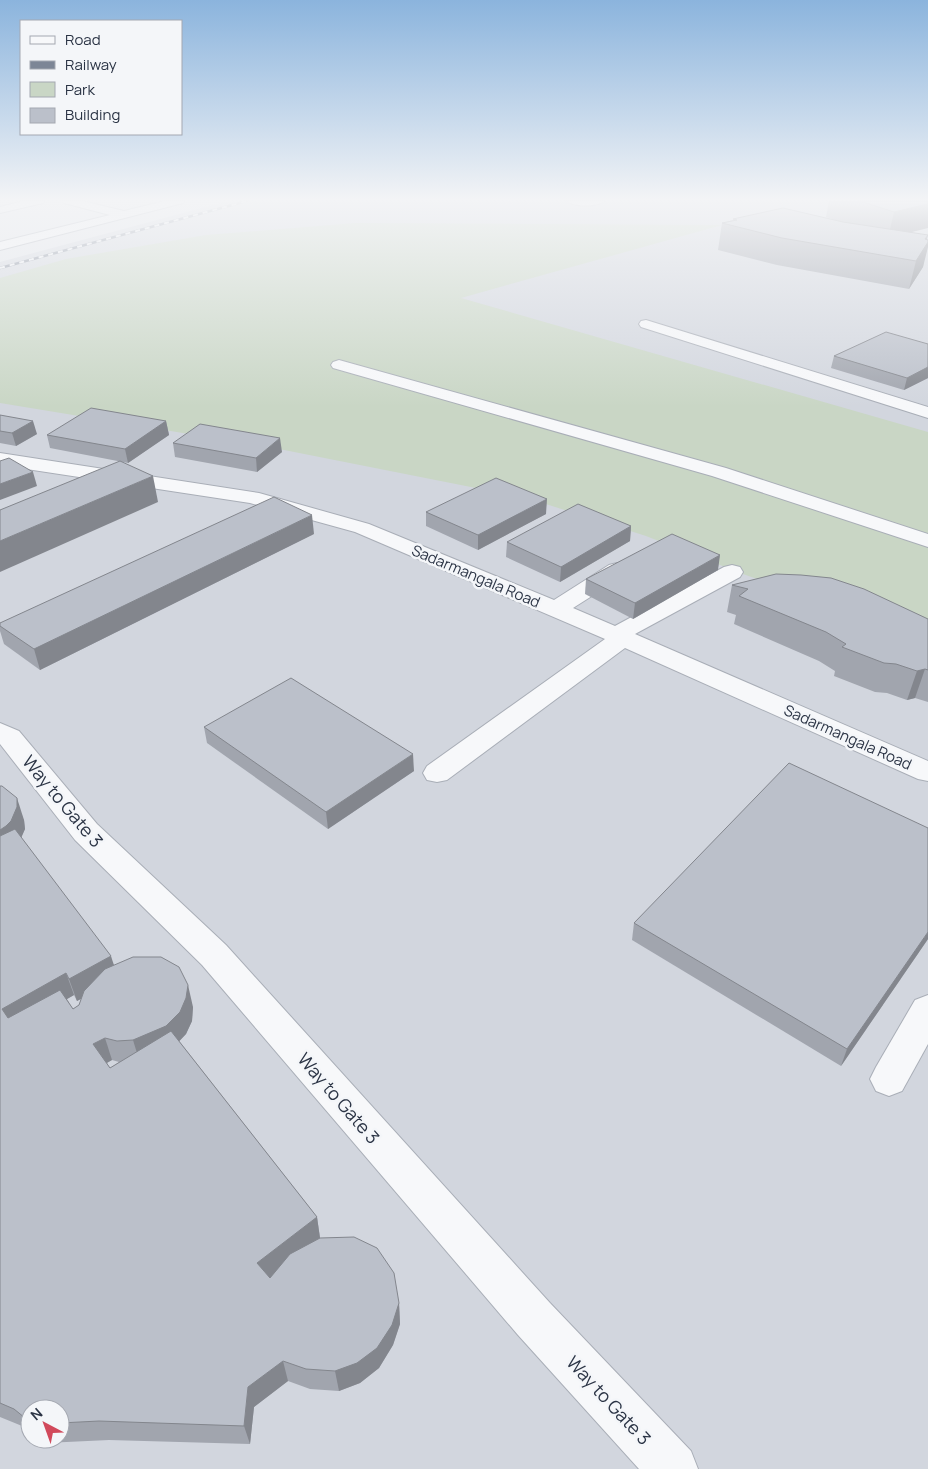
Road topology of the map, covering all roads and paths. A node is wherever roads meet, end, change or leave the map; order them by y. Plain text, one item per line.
1 (646, 324) dead end
2 (339, 365) dead end
3 (928, 413) edge
4 (0, 459) edge
5 (928, 541) edge
6 (636, 558) edge
7 (732, 572) dead end
8 (555, 610) junction
9 (619, 637) junction
10 (0, 732) edge
11 (928, 772) edge
12 (437, 773) dead end
13 (928, 1010) edge
14 (889, 1079) dead end
15 (673, 1469) edge

1 - 3 street
2 - 5 street
4 - 8 street, Sadarmangala Road
6 - 8 street
7 - 9 street
8 - 9 street, Sadarmangala Road
9 - 11 street, Sadarmangala Road
9 - 12 street
10 - 15 street, Way to Gate 3
13 - 14 street

